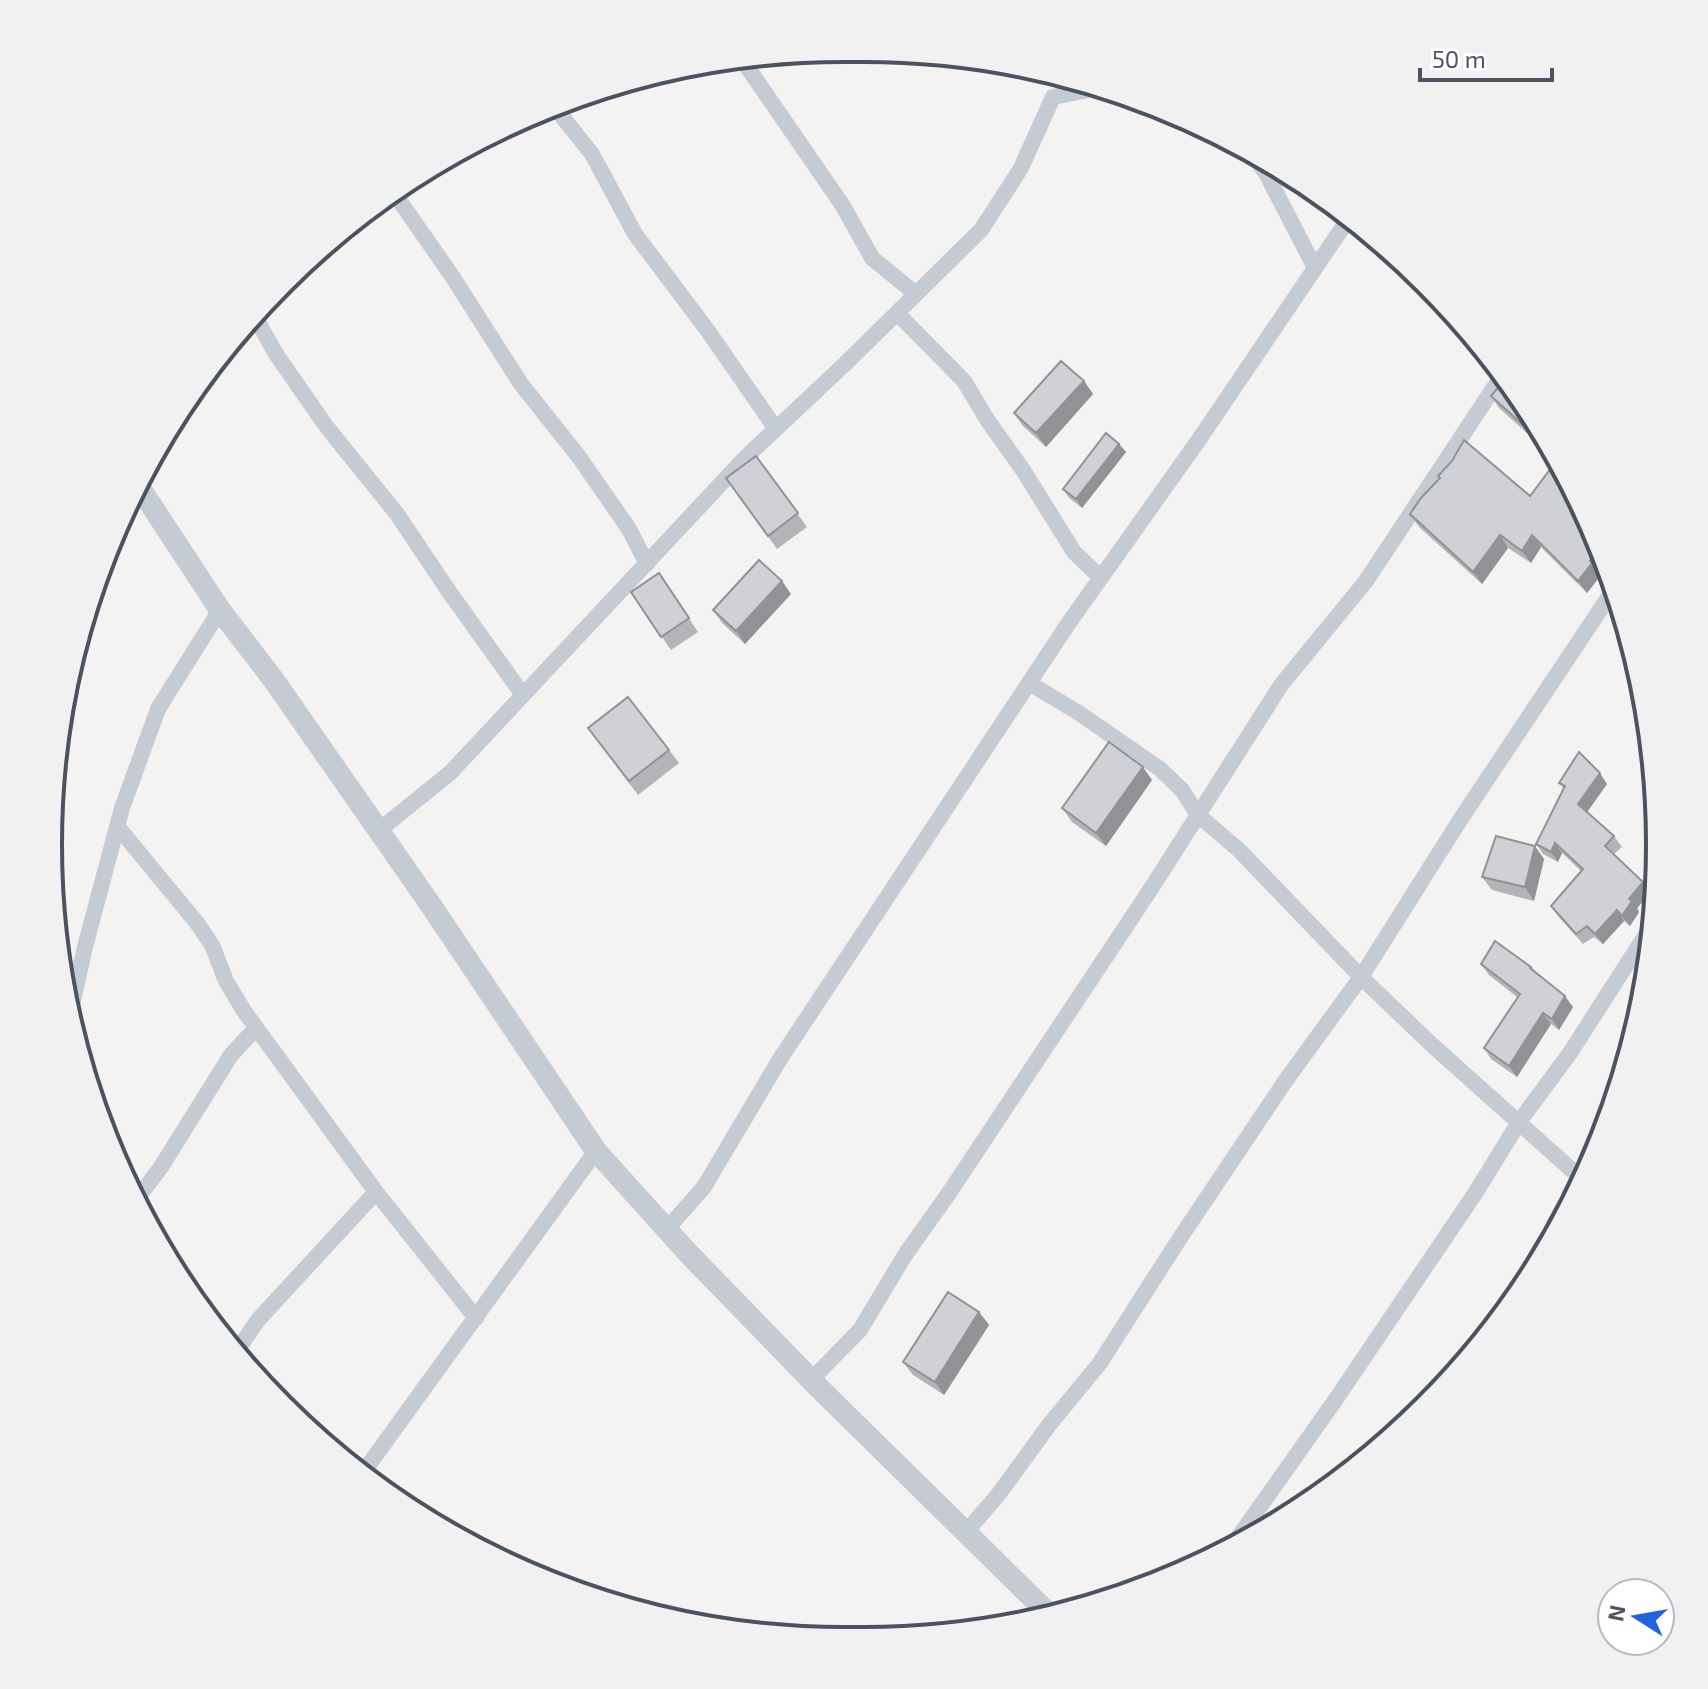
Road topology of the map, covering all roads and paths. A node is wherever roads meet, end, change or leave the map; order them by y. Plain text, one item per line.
1 (748, 68) edge
2 (1077, 92) edge
3 (562, 116) edge
4 (1266, 174) edge
5 (400, 201) edge
6 (1343, 227) edge
7 (1315, 268) junction
8 (916, 294) junction
9 (897, 313) junction
10 (260, 325) edge
11 (1496, 385) edge
12 (776, 429) junction
13 (145, 495) edge
14 (647, 564) junction
15 (1101, 578) junction
16 (1606, 601) edge
17 (220, 610) junction
18 (1029, 683) junction
19 (523, 695) junction
20 (1198, 815) junction
21 (117, 826) junction
22 (378, 831) junction
23 (1639, 945) edge
24 (1361, 977) junction
25 (76, 989) edge
26 (256, 1028) junction
27 (1519, 1122) junction
28 (596, 1151) junction
29 (1574, 1172) edge
30 (143, 1191) edge
31 (376, 1192) junction
32 (667, 1229) junction
33 (476, 1318) junction
34 (242, 1343) edge
35 (811, 1380) junction
36 (368, 1465) edge
37 (1245, 1527) edge
38 (966, 1532) junction
39 (1041, 1606) edge

1 - 8 street
2 - 8 street
3 - 12 street
4 - 7 street
5 - 14 street
6 - 7 street
7 - 15 street
8 - 9 street
9 - 12 street
9 - 15 street
10 - 19 street
11 - 20 street
12 - 14 street
13 - 17 street
14 - 19 street
15 - 18 street
16 - 24 street
17 - 21 street
17 - 22 street
18 - 20 street
18 - 32 street
19 - 22 street
20 - 24 street
20 - 35 street
21 - 25 street
21 - 26 street
22 - 28 street
23 - 27 street
24 - 27 street
24 - 38 street
26 - 30 street
26 - 31 street
27 - 29 street
27 - 37 street
28 - 32 street
28 - 33 street
31 - 33 street
31 - 34 street
32 - 35 street
33 - 36 street
35 - 38 street
38 - 39 street

